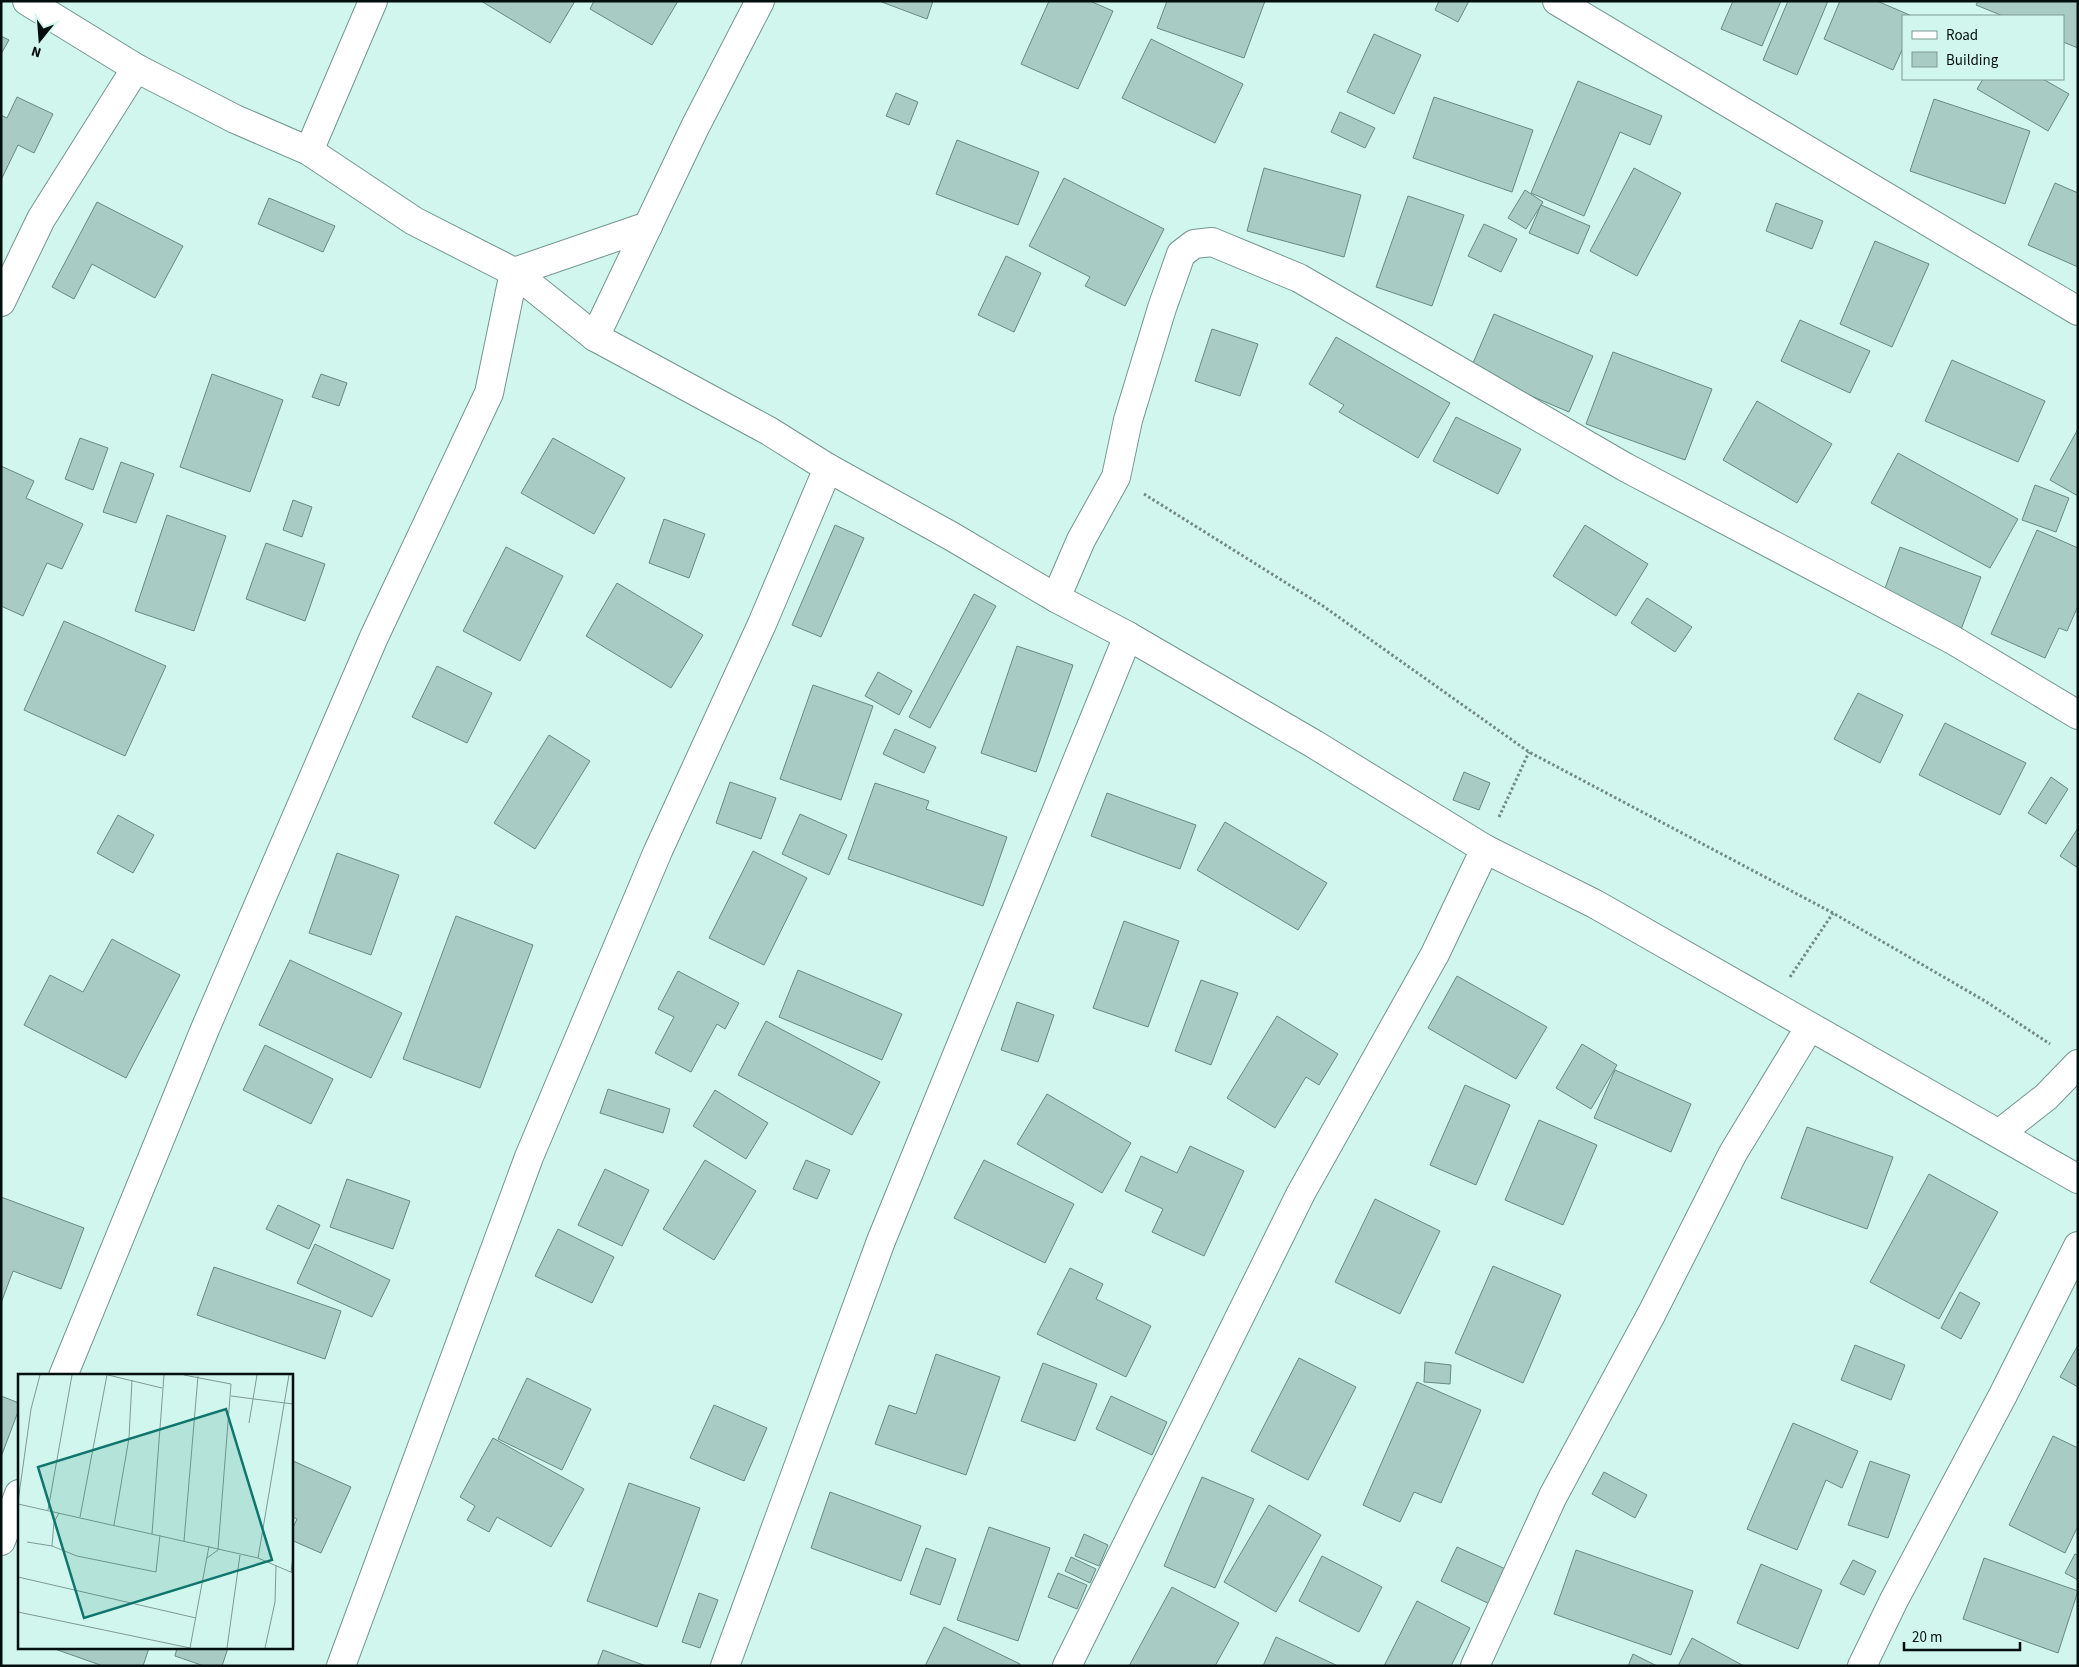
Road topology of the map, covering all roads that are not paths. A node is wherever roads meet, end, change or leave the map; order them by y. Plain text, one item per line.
1 (27, 1) edge
2 (373, 1) edge
3 (760, 1) edge
4 (1558, 1) edge
5 (136, 68) junction
6 (309, 151) junction
7 (648, 226) junction
8 (514, 272) junction
9 (1, 302) edge
10 (2078, 311) edge
11 (595, 337) junction
12 (828, 468) junction
13 (1056, 598) junction
14 (1128, 636) junction
15 (2078, 715) edge
16 (1485, 849) junction
17 (1809, 1028) junction
18 (2078, 1064) edge
19 (2000, 1133) junction
20 (2078, 1179) edge
21 (2078, 1246) edge
22 (64, 1374) edge
23 (18, 1497) edge
24 (1, 1541) edge
25 (341, 1666) edge
26 (725, 1666) edge
27 (1067, 1666) edge
28 (1475, 1666) edge
29 (1862, 1666) edge

1 - 5 street
2 - 6 street
3 - 7 street
4 - 10 street
5 - 6 street
5 - 9 street
6 - 8 street
7 - 8 street
7 - 11 street
8 - 11 street
8 - 22 street
11 - 12 street
12 - 13 street
12 - 25 street
13 - 14 street
13 - 15 street
14 - 16 street
14 - 26 street
16 - 17 street
16 - 27 street
17 - 19 street
17 - 28 street
18 - 19 street
19 - 20 street
21 - 29 street
23 - 24 street

